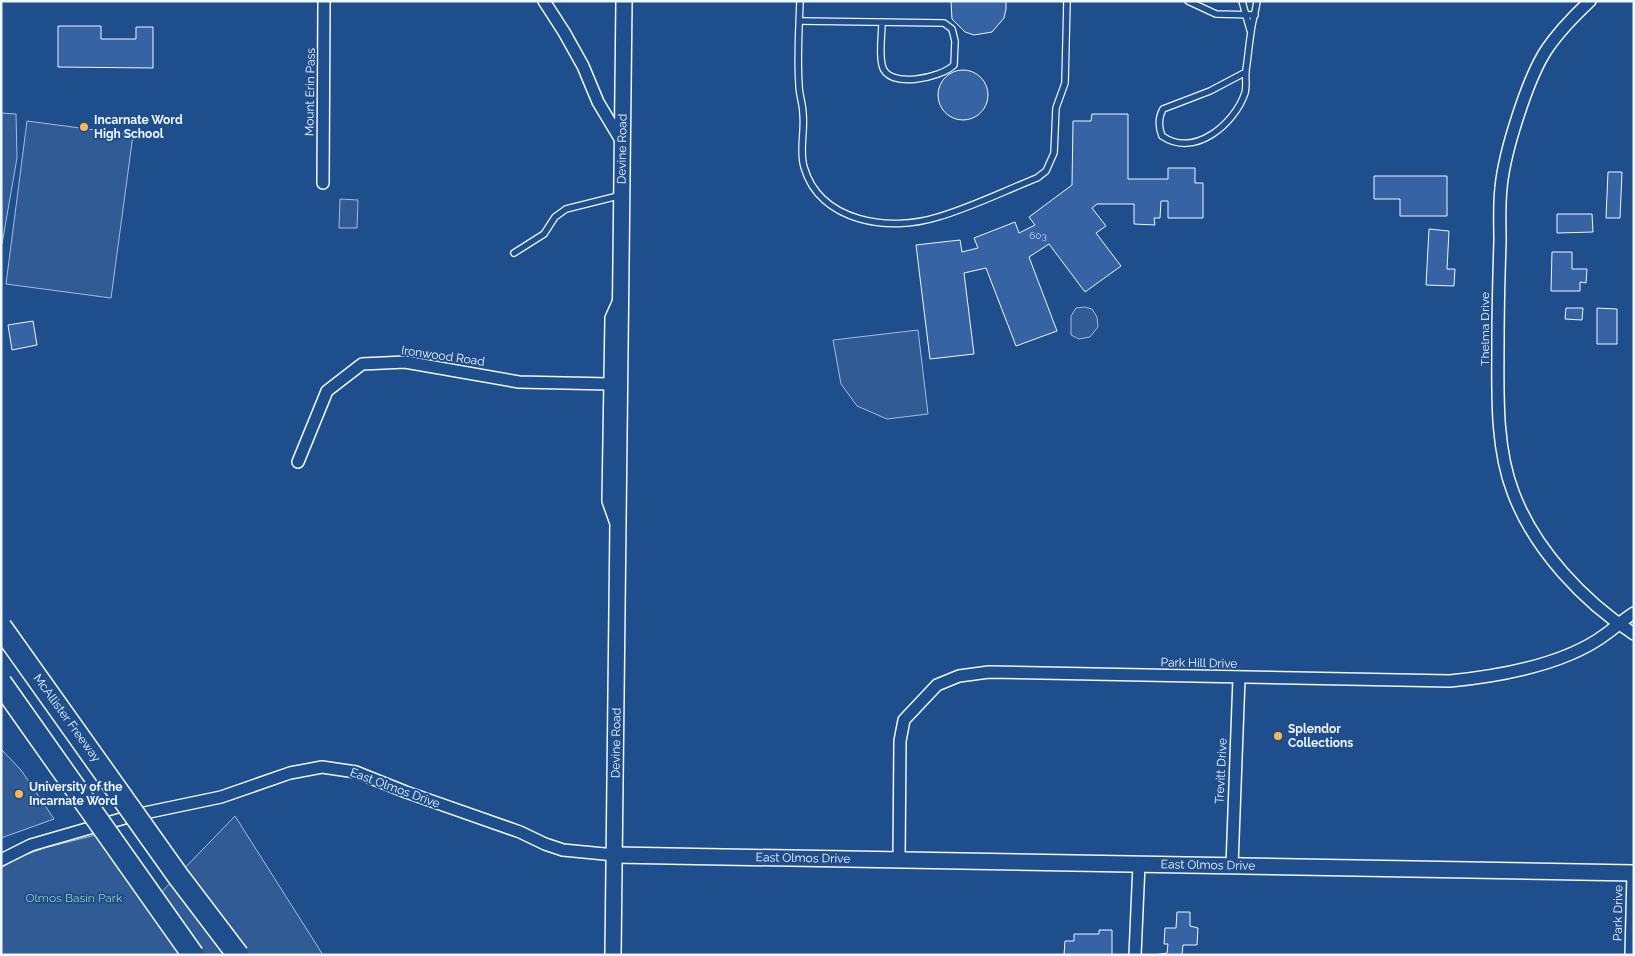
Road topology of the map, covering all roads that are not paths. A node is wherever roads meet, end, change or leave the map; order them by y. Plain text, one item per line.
1 (324, 1) edge
2 (544, 1) edge
3 (624, 1) edge
4 (800, 1) edge
5 (1067, 1) edge
6 (1188, 1) edge
7 (1242, 1) edge
8 (1257, 1) edge
9 (1590, 1) edge
10 (1245, 15) junction
11 (1254, 15) junction
12 (800, 21) junction
13 (882, 22) junction
14 (1251, 32) junction
15 (1246, 72) junction
16 (622, 142) junction
17 (323, 183) dead end
18 (622, 195) junction
19 (514, 253) dead end
20 (621, 296) junction
21 (610, 384) junction
22 (298, 462) dead end
23 (618, 530) junction
24 (1634, 613) edge
25 (1617, 623) junction
26 (1, 628) edge
27 (1634, 634) edge
28 (1239, 678) junction
29 (1, 682) edge
30 (615, 855) junction
31 (1, 860) edge
32 (899, 860) junction
33 (1139, 864) junction
34 (1232, 866) junction
35 (1633, 873) edge
36 (193, 955) edge
37 (238, 955) edge
38 (613, 955) edge
39 (1135, 955) edge
40 (1631, 955) edge

1 - 17 street, Mount Erin Pass
2 - 16 street
3 - 16 street, Devine Road
4 - 12 lane
5 - 12 lane
6 - 10 lane
7 - 10 lane
8 - 11 lane
9 - 25 street, Thelma Drive
10 - 11 lane
10 - 14 lane
11 - 14 lane
12 - 13 lane
13 - 13 lane
14 - 15 lane
15 - 15 lane
16 - 18 street, Devine Road
18 - 19 lane
18 - 20 street, Devine Road
20 - 21 street, Devine Road
20 - 23 street, Devine Road
21 - 22 street, Ironwood Road
21 - 23 street, Devine Road
23 - 30 street, Devine Road
24 - 25 street, Park Hill Drive
25 - 27 street, Thelma Drive
25 - 28 street, Park Hill Drive
26 - 37 highway, McAllister Freeway, bridge
28 - 32 street, Park Hill Drive
28 - 34 street, Trevitt Drive
29 - 36 highway, bridge
30 - 31 street, East Olmos Drive
30 - 32 street, East Olmos Drive
30 - 38 street, Devine Road
32 - 33 street, East Olmos Drive
33 - 34 street, East Olmos Drive
33 - 39 street
34 - 35 street, East Olmos Drive
35 - 40 street, Park Drive

